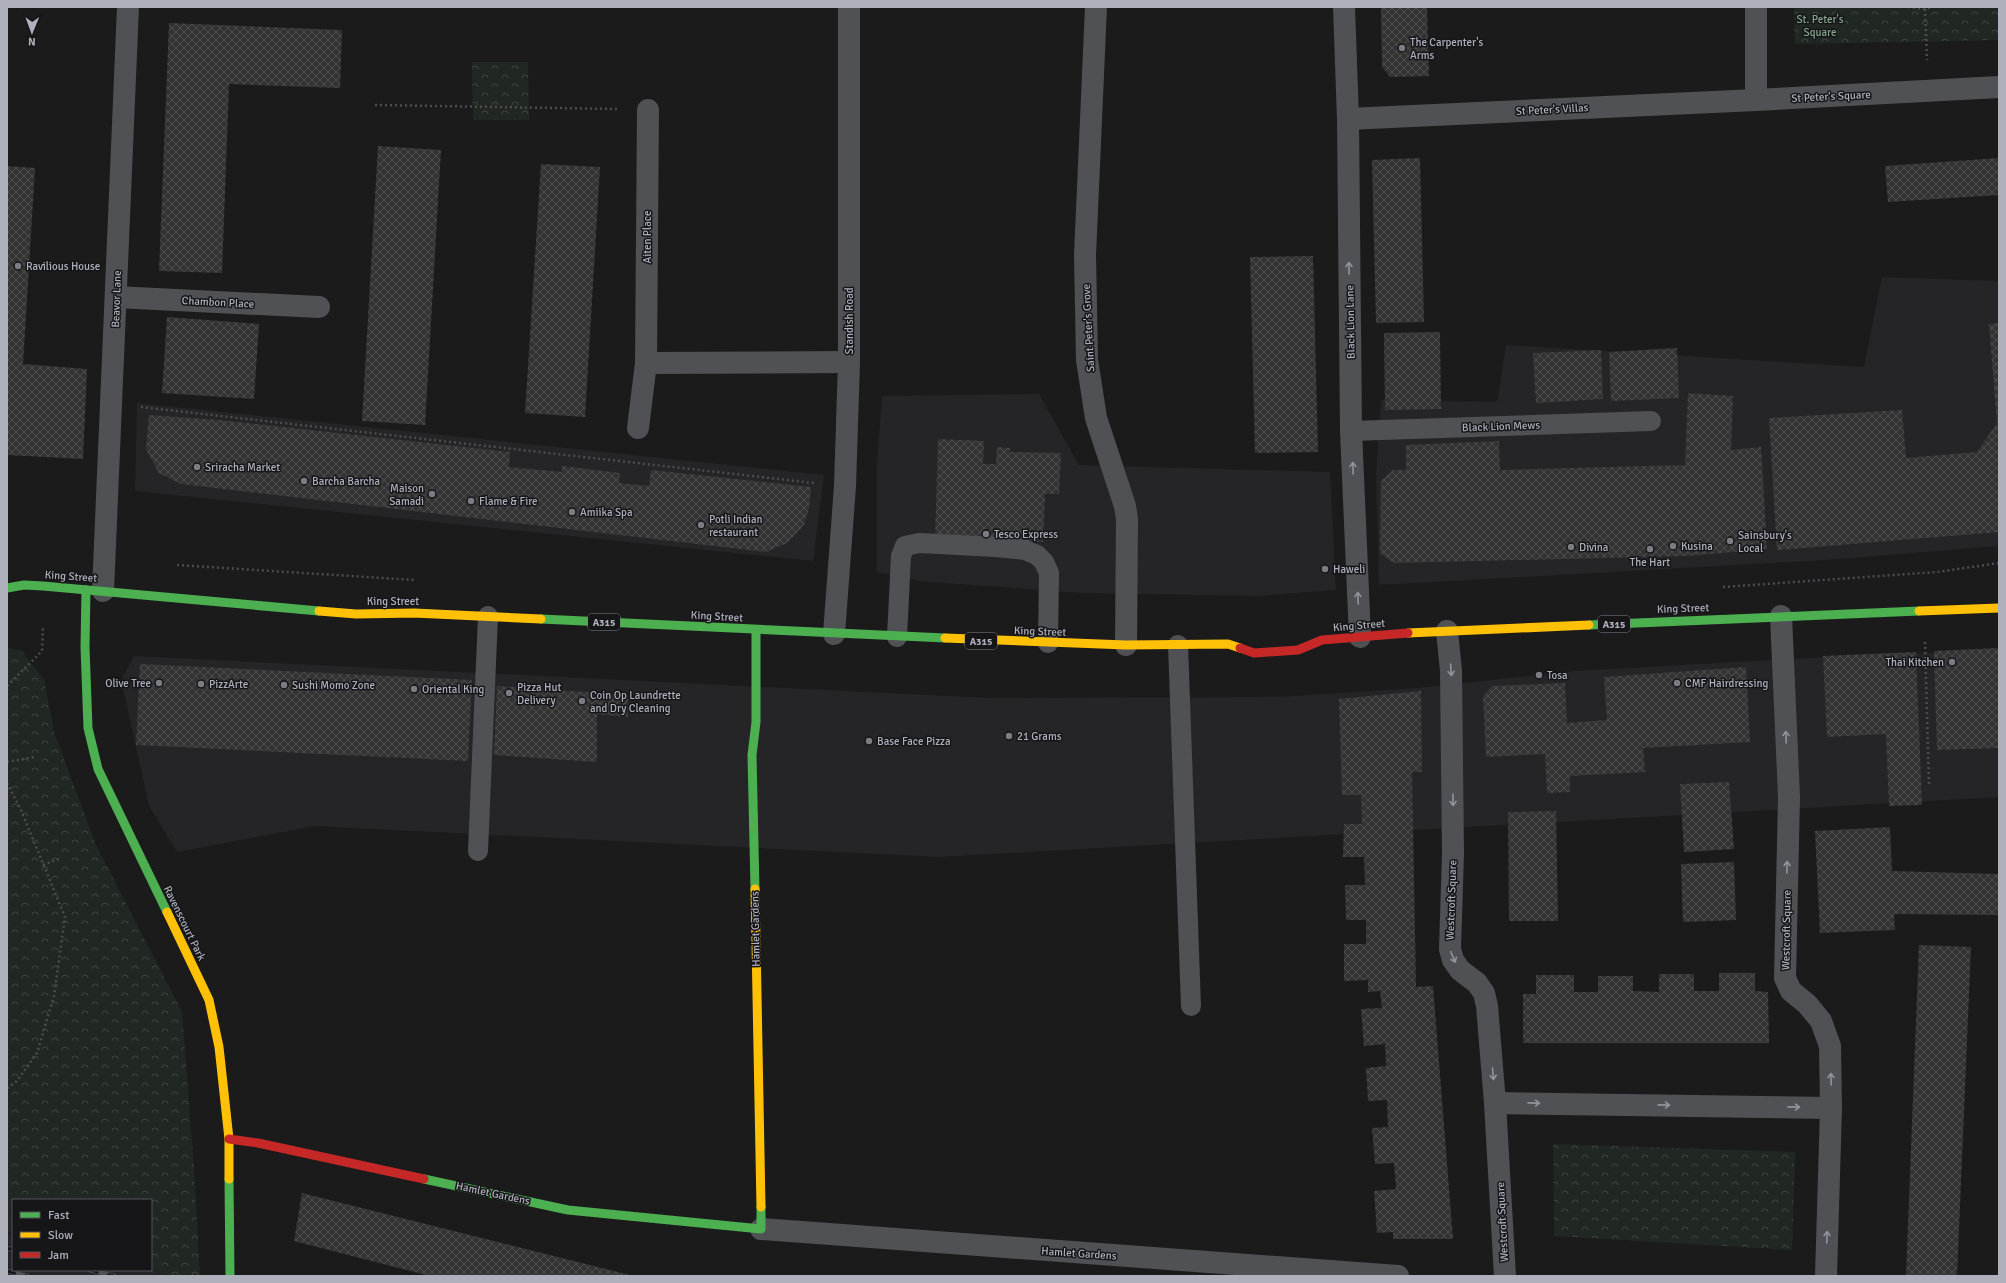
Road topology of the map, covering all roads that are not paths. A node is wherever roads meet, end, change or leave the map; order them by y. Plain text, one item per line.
1 (128, 7) edge
2 (849, 7) edge
3 (1096, 7) edge
4 (1344, 7) edge
5 (1756, 7) edge
6 (1999, 87) edge
7 (1756, 100) junction
8 (648, 110) road end
9 (1348, 118) junction
10 (116, 297) junction
11 (319, 307) dead end
12 (849, 362) junction
13 (646, 363) junction
14 (1652, 421) dead end
15 (638, 428) dead end
16 (1351, 431) junction
17 (7, 588) edge
18 (95, 590) junction
19 (1999, 608) edge
20 (488, 616) junction
21 (1781, 616) junction
22 (756, 630) junction
23 (1447, 631) junction
24 (834, 634) junction
25 (897, 637) junction
26 (1360, 637) junction
27 (1048, 643) junction
28 (1126, 645) junction
29 (1178, 645) junction
30 (478, 851) dead end
31 (1192, 1006) dead end
32 (1495, 1103) junction
33 (1831, 1108) junction
34 (228, 1139) junction
35 (760, 1229) junction
36 (230, 1276) edge
37 (1398, 1276) edge
38 (1505, 1276) edge
39 (1826, 1276) edge

1 - 10 street, Beavor Lane
2 - 12 street, Standish Road
3 - 28 street, Saint Peter's Grove
4 - 9 street, Black Lion Lane
5 - 7 street
6 - 7 street, St Peter's Square
7 - 9 street, St Peter's Villas
8 - 13 street, Aiten Place
16 -> 9 street, Black Lion Lane
10 - 11 street, Chambon Place
10 - 18 street, Beavor Lane
12 - 13 street
12 - 24 street, Standish Road
13 - 15 street, Aiten Place
14 - 16 lane, Black Lion Mews
26 -> 16 street, Black Lion Lane
17 - 18 main road, King Street / A315
18 - 20 main road, King Street / A315
18 - 34 main road, Ravenscourt Park
19 - 21 main road, King Street / A315
20 - 22 main road, King Street / A315
20 - 30 lane
21 - 23 main road, King Street / A315
33 -> 21 street, Westcroft Square
22 - 24 main road, King Street / A315
22 - 35 main road, Hamlet Gardens
23 - 26 main road, King Street / A315
23 -> 32 street, Westcroft Square
24 - 25 main road, King Street / A315
25 - 27 main road, King Street / A315
25 - 27 lane
26 - 29 main road, King Street / A315
27 - 28 main road, King Street / A315
28 - 29 main road, King Street / A315
29 - 31 lane
32 -> 33 street
32 - 38 street, Westcroft Square
39 -> 33 street, Westcroft Square
34 - 35 main road, Hamlet Gardens
34 - 36 main road, Ravenscourt Park
35 - 37 street, Hamlet Gardens

